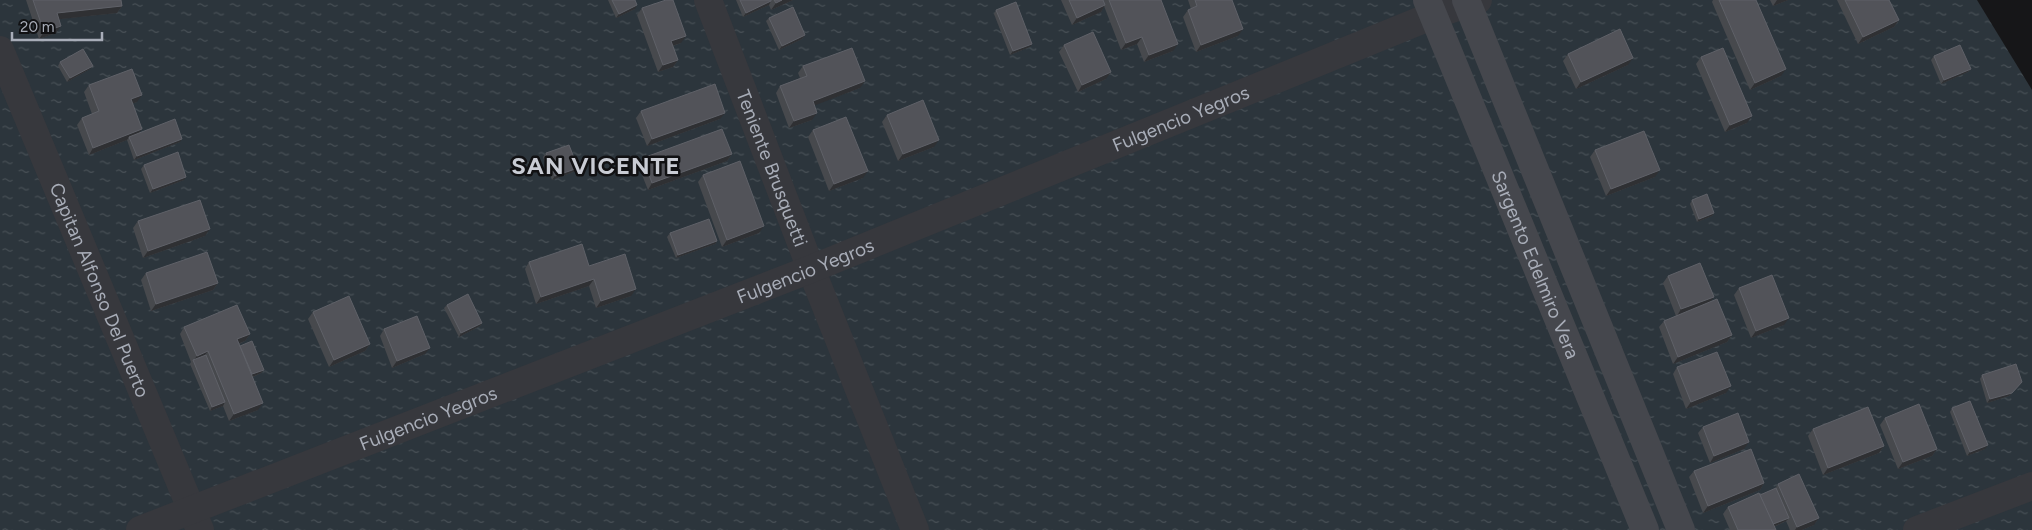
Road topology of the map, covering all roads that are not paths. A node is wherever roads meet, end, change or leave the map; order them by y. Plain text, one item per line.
1 (708, 0) edge
2 (1471, 2) edge
3 (1431, 8) edge
4 (0, 50) edge
5 (811, 269) junction
6 (2032, 486) edge
7 (196, 520) edge
8 (140, 530) edge
9 (915, 530) edge
10 (1645, 530) edge
11 (1681, 530) edge
12 (1917, 530) edge

1 - 5 street, Teniente Brusquetti
2 - 3 street, Fulgencio Yegros
2 - 11 street, Sargento Edelmiro Vera
3 - 5 street, Fulgencio Yegros
3 - 10 street, Sargento Edelmiro Vera
4 - 7 street, Capitan Alfonso Del Puerto
5 - 7 street, Fulgencio Yegros
5 - 9 street, Teniente Brusquetti
6 - 12 street
7 - 8 street, Fulgencio Yegros

